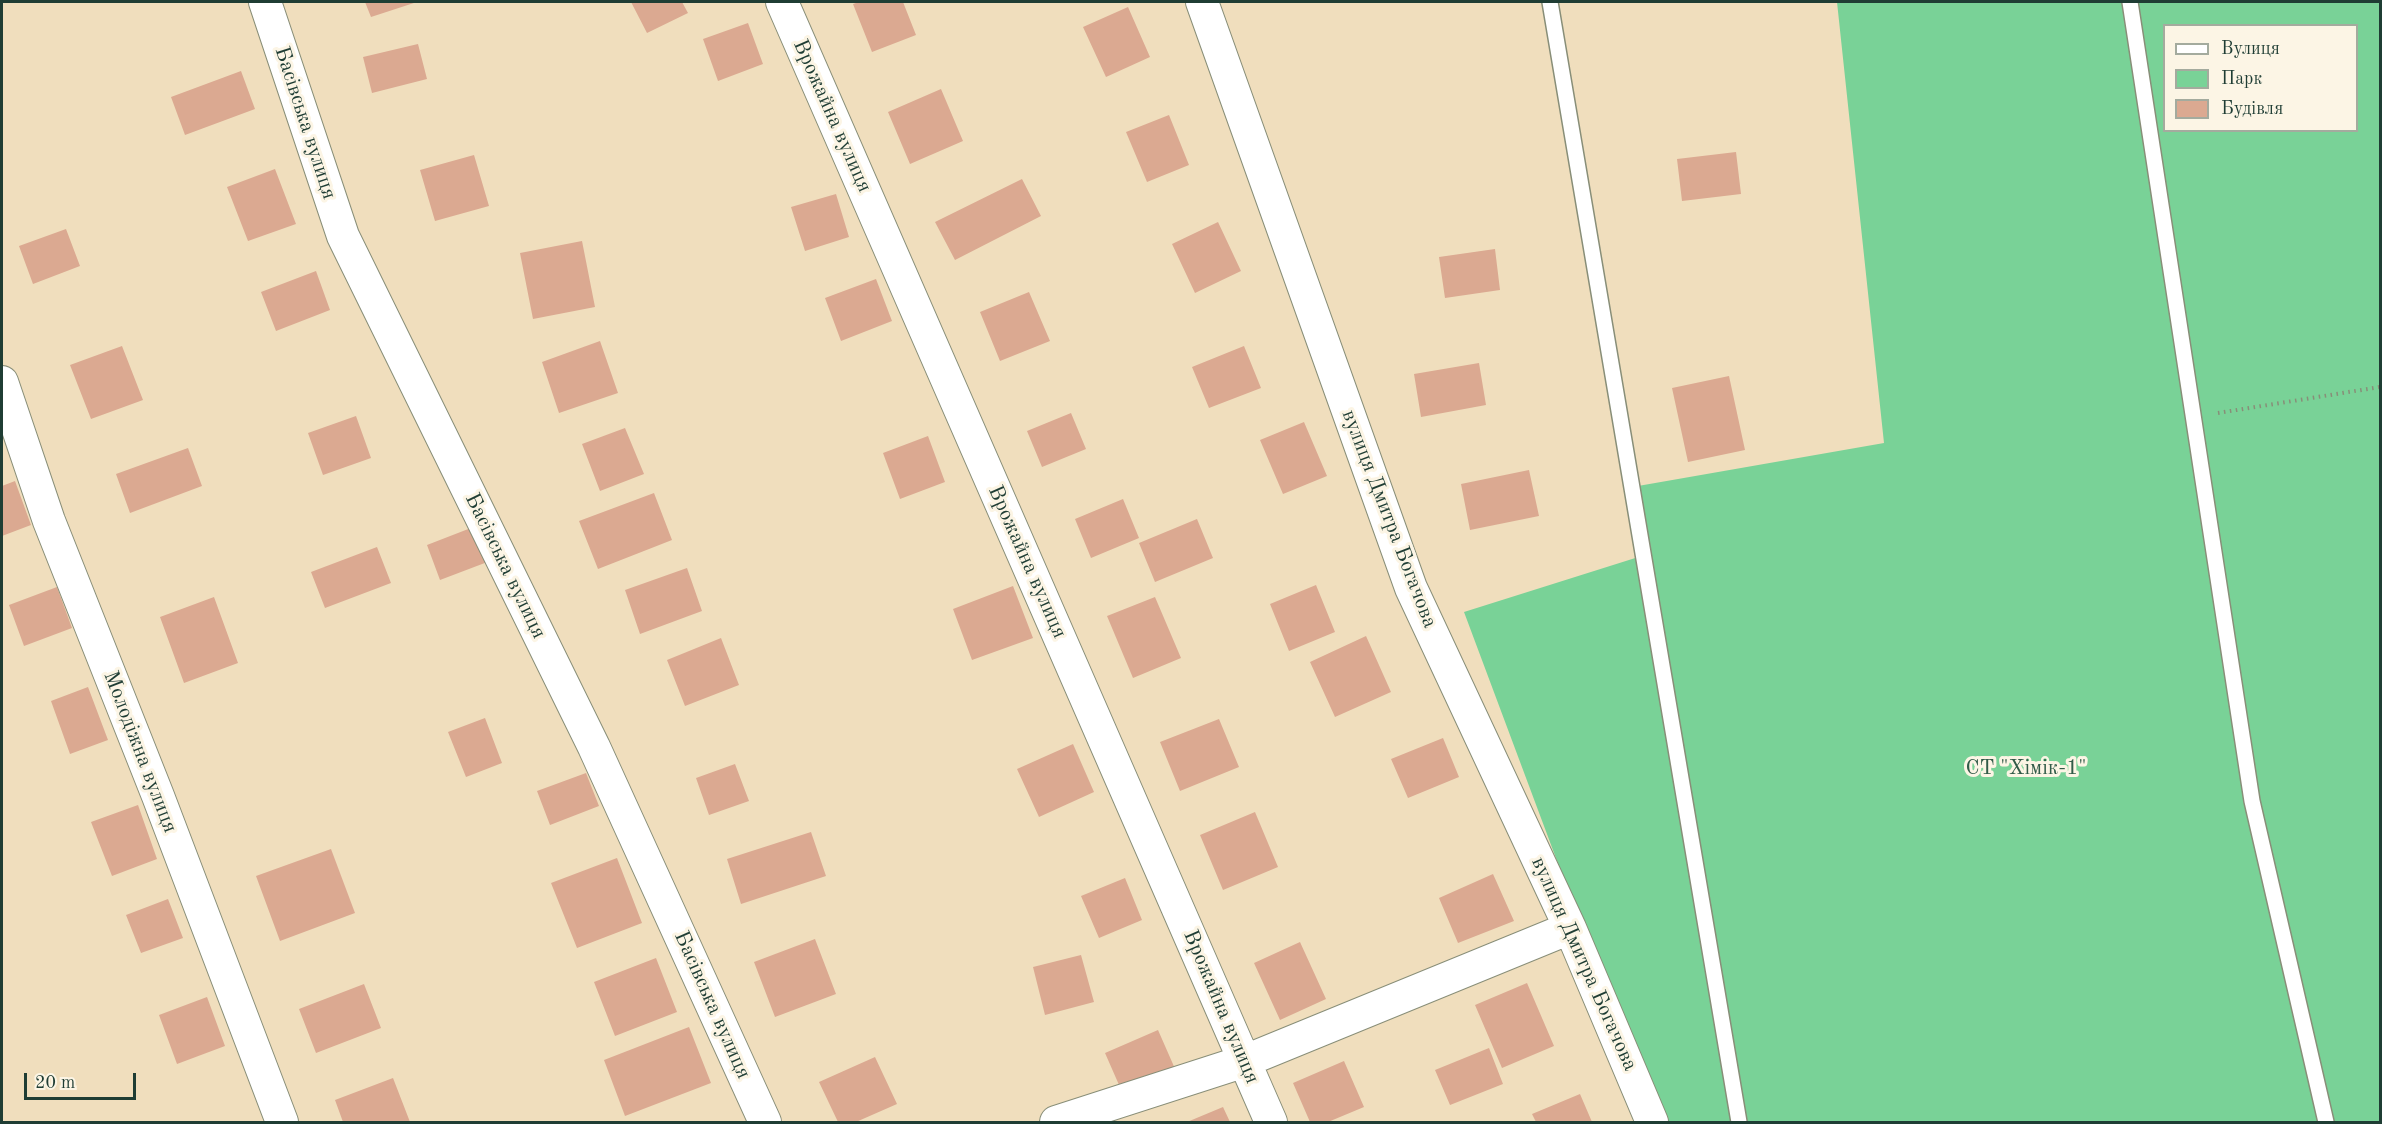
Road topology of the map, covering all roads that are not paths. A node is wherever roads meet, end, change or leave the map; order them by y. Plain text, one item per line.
1 (265, 2) edge
2 (782, 2) edge
3 (1202, 2) edge
4 (1550, 2) edge
5 (2130, 2) edge
6 (2, 381) edge
7 (1570, 928) junction
8 (1245, 1061) junction
9 (282, 1122) edge
10 (765, 1122) edge
11 (1056, 1122) edge
12 (1271, 1122) edge
13 (1652, 1122) edge
14 (1739, 1122) edge
15 (2326, 1122) edge

1 - 10 street, Басівська вулиця
2 - 8 street, Врожайна вулиця
3 - 7 street, вулиця Дмитра Богачова
4 - 14 lane
5 - 15 lane
6 - 9 street, Молодіжна вулиця
7 - 8 street
7 - 13 street, вулиця Дмитра Богачова
8 - 11 street
8 - 12 street, Врожайна вулиця

